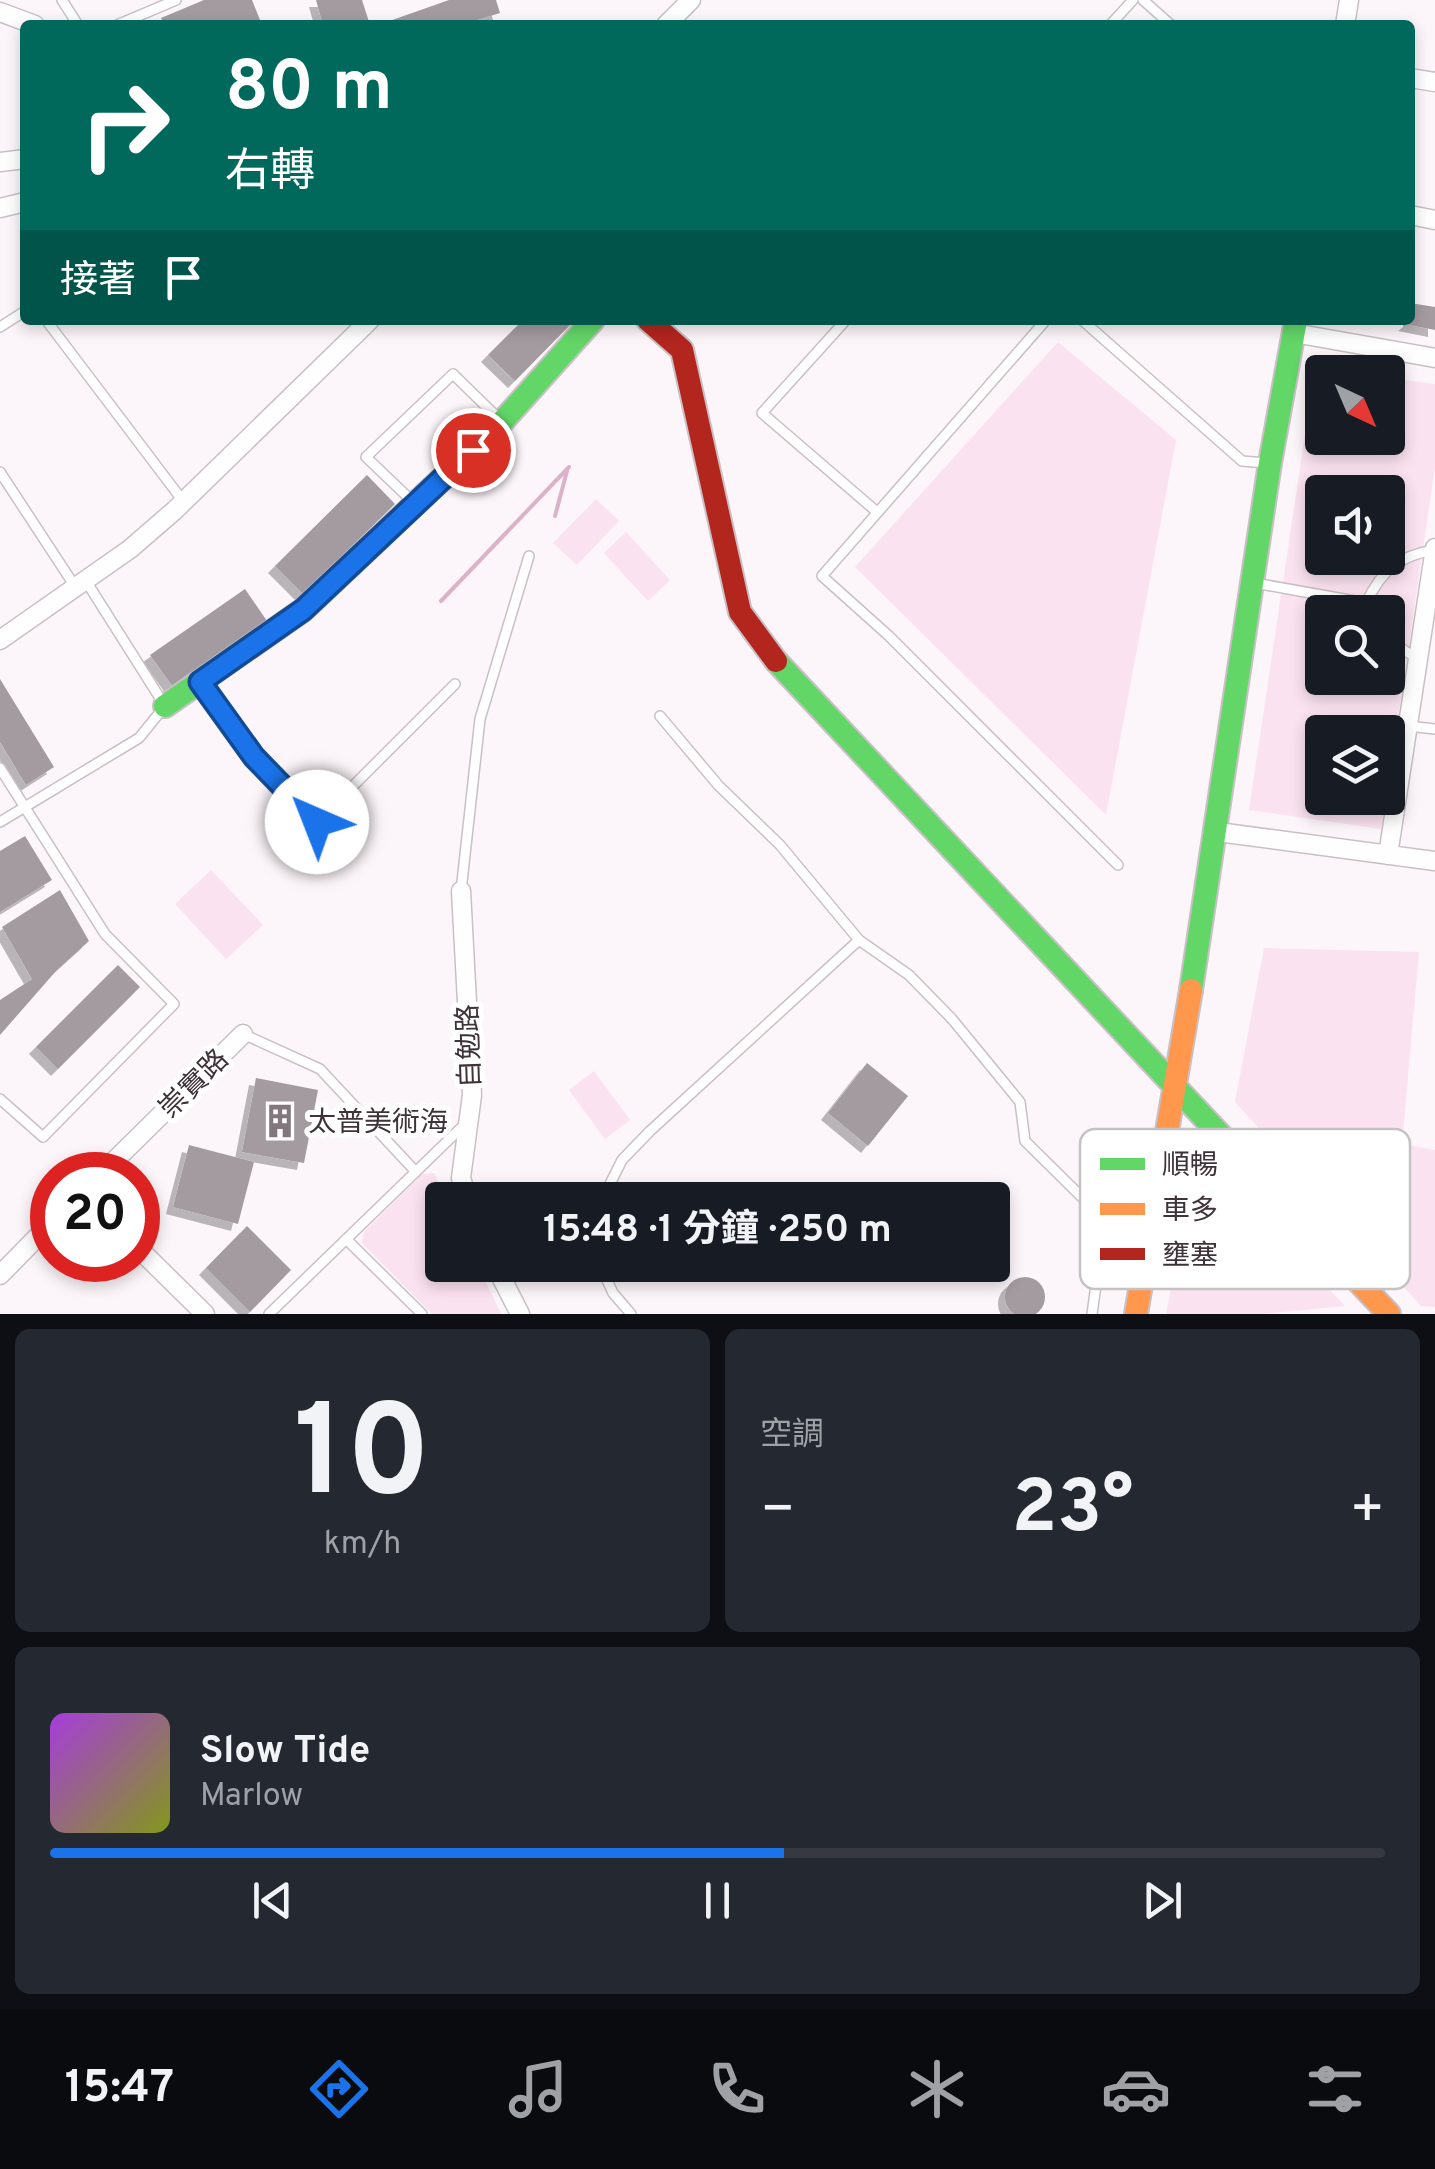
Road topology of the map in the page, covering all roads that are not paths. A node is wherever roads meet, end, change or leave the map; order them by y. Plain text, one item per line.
1 (176, 0) edge
2 (692, 0) edge
3 (1133, 0) edge
4 (1143, 0) edge
5 (129, 20) edge
6 (671, 20) edge
7 (1115, 20) edge
8 (1165, 20) edge
9 (50, 325) edge
10 (365, 325) edge
11 (589, 325) edge
12 (654, 325) edge
13 (841, 325) edge
14 (1042, 325) edge
15 (1088, 325) edge
16 (1295, 326) edge
17 (1435, 358) edge
18 (502, 422) junction
19 (1270, 464) junction
20 (0, 472) edge
21 (183, 502) junction
22 (416, 505) junction
23 (877, 512) junction
24 (1435, 549) edge
25 (529, 556) dead end
26 (1252, 583) junction
27 (81, 585) junction
28 (1308, 595) edge
29 (1373, 595) edge
30 (0, 640) edge
31 (1405, 650) edge
32 (1418, 658) junction
33 (200, 682) junction
34 (455, 684) dead end
35 (164, 706) junction
36 (660, 716) dead end
37 (1408, 726) junction
38 (1435, 730) edge
39 (0, 768) edge
40 (25, 808) junction
41 (0, 822) edge
42 (1218, 832) junction
43 (1388, 855) junction
44 (1435, 861) edge
45 (1118, 865) dead end
46 (461, 891) joint
47 (859, 940) junction
48 (243, 1034) joint
49 (1172, 1086) junction
50 (0, 1098) edge
51 (466, 1123) junction
52 (1165, 1129) edge
53 (1213, 1129) edge
54 (123, 1152) edge
55 (416, 1172) junction
56 (462, 1182) edge
57 (611, 1182) edge
58 (1080, 1195) edge
59 (346, 1239) junction
60 (30, 1244) edge
61 (160, 1270) edge
62 (0, 1274) edge
63 (504, 1282) edge
64 (608, 1282) edge
65 (1095, 1289) edge
66 (1140, 1289) edge
67 (1365, 1289) edge
68 (204, 1314) edge
69 (269, 1314) edge
70 (422, 1314) edge
71 (520, 1314) edge
72 (631, 1314) edge
73 (1092, 1314) edge
74 (1136, 1314) edge
75 (1389, 1314) edge

1 - 5 lane
2 - 6 street
3 - 7 lane
4 - 8 lane
9 - 21 lane
10 - 21 street
11 - 18 street
12 - 49 street
13 - 23 lane
14 - 23 lane
15 - 19 lane
16 - 17 street
16 - 19 street
18 - 22 street
18 - 22 lane
19 - 26 street
20 - 27 lane
21 - 27 street
22 - 33 street
23 - 45 lane
24 - 29 lane
24 - 32 street
25 - 46 lane
26 - 28 lane
26 - 42 street
27 - 30 street
27 - 35 lane
31 - 32 lane
32 - 37 street
33 - 34 lane
33 - 35 street
35 - 40 lane
36 - 47 lane
37 - 38 lane
37 - 43 street
39 - 40 lane
40 - 41 lane
40 - 50 lane
42 - 43 street
42 - 49 street
43 - 44 street
46 - 51 street, 自勉路
47 - 57 lane
47 - 58 lane
48 - 54 street, 崇實路
48 - 55 lane
49 - 52 street
49 - 53 street
51 - 55 lane
51 - 56 street, 自勉路
55 - 59 lane
59 - 69 lane
59 - 70 lane
60 - 62 street
61 - 68 street
63 - 71 street
64 - 72 lane
65 - 73 lane
66 - 74 street
67 - 75 street

